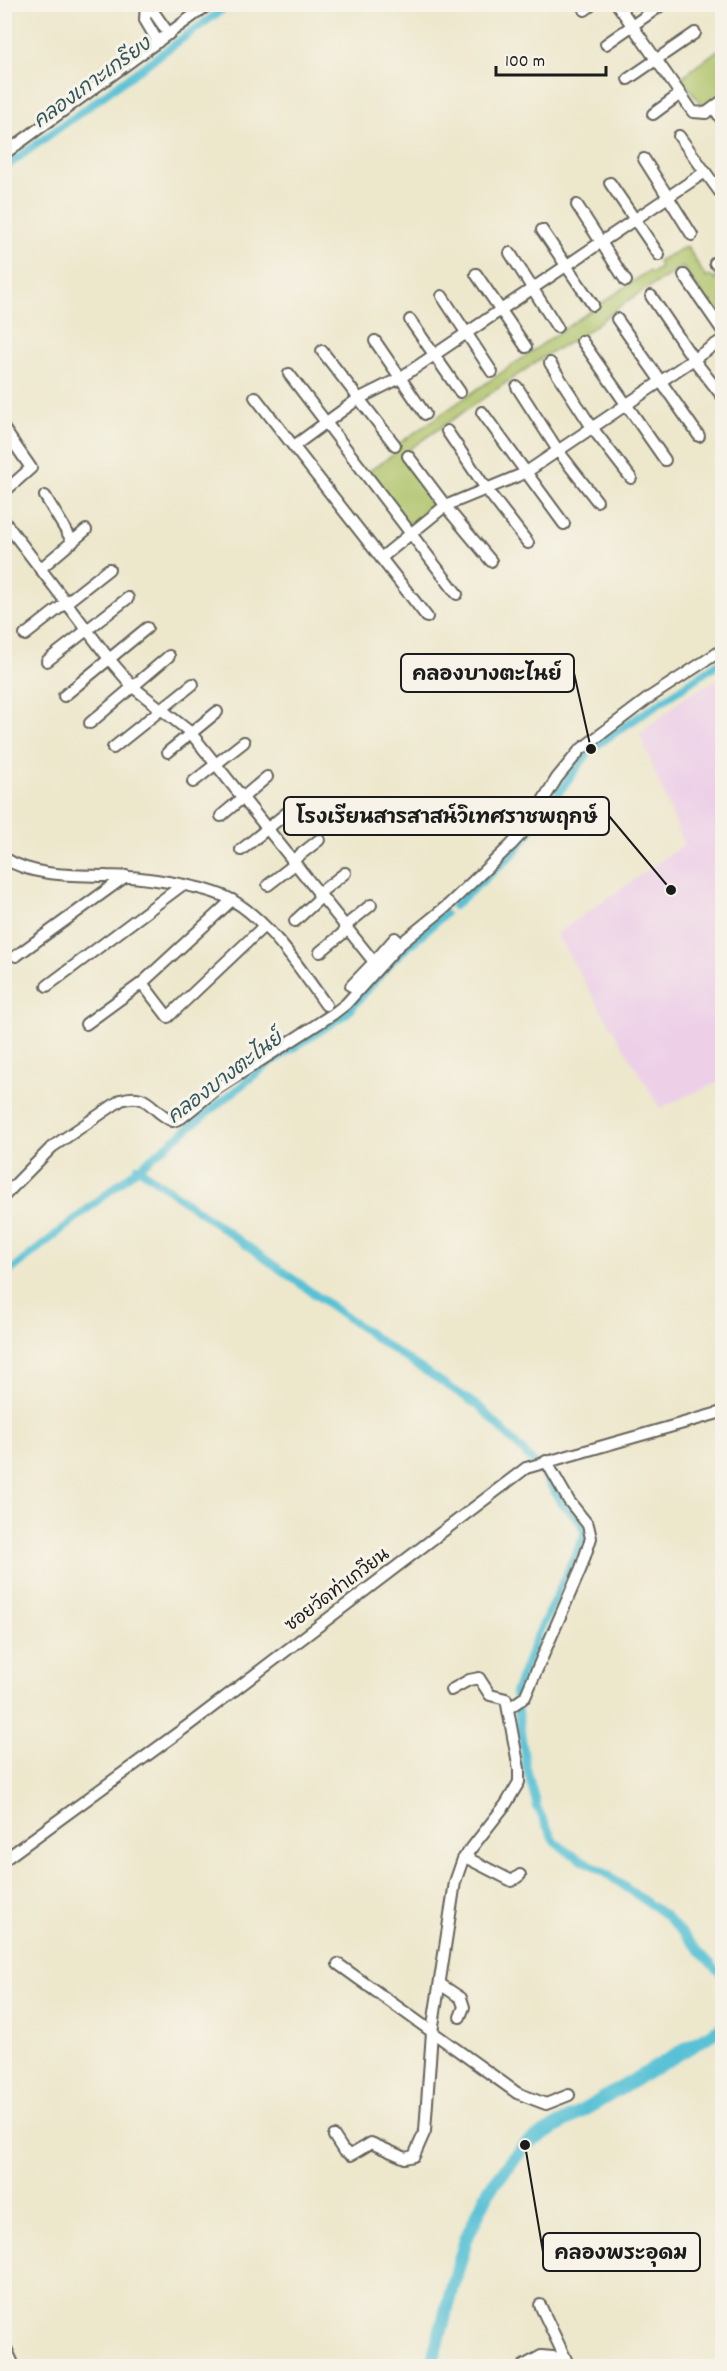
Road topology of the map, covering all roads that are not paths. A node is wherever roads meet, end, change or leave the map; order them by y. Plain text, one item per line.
1 (147, 4) edge
2 (617, 4) edge
3 (663, 4) edge
4 (204, 6) edge
5 (632, 26) junction
6 (695, 33) dead end
7 (169, 34) junction
8 (158, 42) junction
9 (606, 44) dead end
10 (655, 60) junction
11 (628, 79) dead end
12 (679, 95) junction
13 (718, 105) edge
14 (653, 114) dead end
15 (723, 120) edge
16 (679, 136) dead end
17 (4, 154) edge
18 (644, 159) dead end
19 (705, 172) junction
20 (610, 183) dead end
21 (723, 195) edge
22 (668, 197) junction
23 (577, 205) dead end
24 (635, 220) junction
25 (542, 230) dead end
26 (692, 235) dead end
27 (602, 242) junction
28 (510, 253) dead end
29 (659, 255) dead end
30 (568, 266) junction
31 (476, 274) dead end
32 (684, 275) dead end
33 (626, 280) dead end
34 (533, 288) junction
35 (442, 296) dead end
36 (651, 297) dead end
37 (593, 305) dead end
38 (501, 310) junction
39 (617, 319) dead end
40 (410, 320) dead end
41 (557, 327) dead end
42 (723, 330) edge
43 (467, 333) junction
44 (723, 340) edge
45 (375, 341) dead end
46 (582, 341) dead end
47 (526, 347) dead end
48 (322, 351) dead end
49 (434, 355) junction
50 (694, 360) junction
51 (550, 363) dead end
52 (492, 372) dead end
53 (289, 374) dead end
54 (400, 378) junction
55 (660, 383) junction
56 (517, 387) dead end
57 (460, 392) dead end
58 (723, 396) edge
59 (255, 397) dead end
60 (358, 399) junction
61 (626, 407) junction
62 (482, 412) dead end
63 (425, 414) dead end
64 (325, 422) junction
65 (4, 429) edge
66 (593, 429) junction
67 (447, 431) dead end
68 (699, 436) dead end
69 (394, 445) dead end
70 (294, 446) junction
71 (559, 452) junction
72 (408, 456) dead end
73 (665, 460) dead end
74 (525, 473) junction
75 (632, 478) dead end
76 (487, 490) junction
77 (4, 492) edge
78 (45, 496) dead end
79 (597, 501) dead end
80 (445, 506) junction
81 (4, 521) edge
82 (564, 524) dead end
83 (86, 530) dead end
84 (412, 532) junction
85 (73, 542) junction
86 (528, 543) dead end
87 (381, 558) junction
88 (491, 561) dead end
89 (109, 568) dead end
90 (40, 569) junction
91 (457, 594) dead end
92 (128, 598) dead end
93 (66, 602) junction
94 (427, 617) dead end
95 (147, 628) dead end
96 (88, 629) junction
97 (25, 635) dead end
98 (723, 650) edge
99 (170, 656) dead end
100 (110, 660) junction
101 (47, 661) dead end
102 (193, 684) dead end
103 (133, 687) junction
104 (64, 696) dead end
105 (162, 709) junction
106 (217, 712) dead end
107 (90, 723) dead end
108 (190, 732) junction
109 (244, 742) dead end
110 (113, 748) dead end
111 (168, 752) dead end
112 (216, 764) junction
113 (267, 777) dead end
114 (193, 782) dead end
115 (242, 797) junction
116 (294, 807) dead end
117 (221, 816) dead end
118 (267, 829) junction
119 (319, 840) dead end
120 (241, 850) dead end
121 (4, 858) edge
122 (293, 863) junction
123 (345, 873) dead end
124 (126, 876) junction
125 (267, 885) dead end
126 (181, 886) junction
127 (320, 896) junction
128 (232, 900) junction
129 (371, 905) dead end
130 (295, 921) dead end
131 (263, 927) junction
132 (345, 929) junction
133 (395, 938) dead end
134 (320, 952) dead end
135 (16, 956) dead end
136 (374, 962) junction
137 (142, 983) junction
138 (47, 986) dead end
139 (351, 986) dead end
140 (327, 1005) dead end
141 (86, 1024) dead end
142 (4, 1196) edge
143 (723, 1412) edge
144 (544, 1462) junction
145 (451, 1690) dead end
146 (510, 1708) junction
147 (465, 1857) junction
148 (4, 1860) edge
149 (520, 1875) dead end
150 (338, 1964) dead end
151 (440, 1984) junction
152 (460, 2017) dead end
153 (432, 2032) junction
154 (569, 2095) dead end
155 (334, 2136) dead end
156 (540, 2305) dead end
157 (4, 2344) edge
158 (567, 2362) edge
159 (14, 2367) edge
160 (523, 2367) edge

1 - 7 street
1 - 8 street
2 - 5 street
3 - 5 street
4 - 7 street
5 - 9 street
5 - 10 street
6 - 10 street
7 - 8 street
8 - 17 street
10 - 11 street
10 - 12 street
12 - 13 street
12 - 14 street
13 - 15 street
16 - 19 street
18 - 22 street
19 - 21 street
19 - 22 street
20 - 24 street
22 - 24 street
22 - 26 street
23 - 27 street
24 - 27 street
24 - 29 street
25 - 30 street
27 - 30 street
27 - 33 street
28 - 34 street
30 - 34 street
30 - 37 street
31 - 38 street
32 - 42 street
34 - 38 street
34 - 41 street
35 - 43 street
36 - 50 street
38 - 43 street
38 - 47 street
39 - 55 street
40 - 49 street
43 - 49 street
43 - 52 street
44 - 50 street
45 - 54 street
46 - 61 street
48 - 60 street
49 - 54 street
49 - 57 street
50 - 55 street
50 - 58 street
51 - 66 street
53 - 64 street
54 - 60 street
54 - 63 street
55 - 61 street
55 - 68 street
56 - 71 street
59 - 70 street
60 - 64 street
60 - 69 street
61 - 66 street
61 - 73 street
62 - 74 street
64 - 70 street
64 - 84 street
65 - 77 street
66 - 71 street
66 - 75 street
67 - 76 street
70 - 87 street
71 - 74 street
71 - 79 street
72 - 80 street
74 - 76 street
74 - 82 street
76 - 80 street
76 - 86 street
78 - 85 street
80 - 84 street
80 - 88 street
81 - 90 street
83 - 85 street
84 - 87 street
84 - 91 street
85 - 90 street
87 - 94 street
89 - 93 street
90 - 93 street
92 - 96 street
93 - 96 street
93 - 97 street
95 - 100 street
96 - 100 street
96 - 101 street
98 - 142 street
99 - 103 street
100 - 103 street
100 - 104 street
102 - 105 street
103 - 105 street
103 - 107 street
105 - 108 street
105 - 110 street
106 - 108 street
108 - 111 street
108 - 112 street
109 - 112 street
112 - 114 street
112 - 115 street
113 - 115 street
115 - 117 street
115 - 118 street
116 - 118 street
118 - 120 street
118 - 122 street
119 - 122 street
121 - 124 street
122 - 125 street
122 - 127 street
123 - 127 street
124 - 126 street
124 - 135 street
126 - 128 street
126 - 138 street
127 - 130 street
127 - 132 street
128 - 131 street
128 - 137 street
129 - 132 street
131 - 137 street
131 - 140 street
132 - 134 street
132 - 136 street
133 - 136 street
136 - 139 street
137 - 141 street
143 - 144 street, ซอยวัดท่าเกวียน
144 - 146 street
144 - 148 street, ซอยวัดท่าเกวียน
145 - 146 street
146 - 147 street
147 - 149 street
147 - 151 street
150 - 153 street
151 - 152 street
151 - 153 street
153 - 154 street
153 - 155 street
156 - 158 street
157 - 159 street
158 - 160 street

